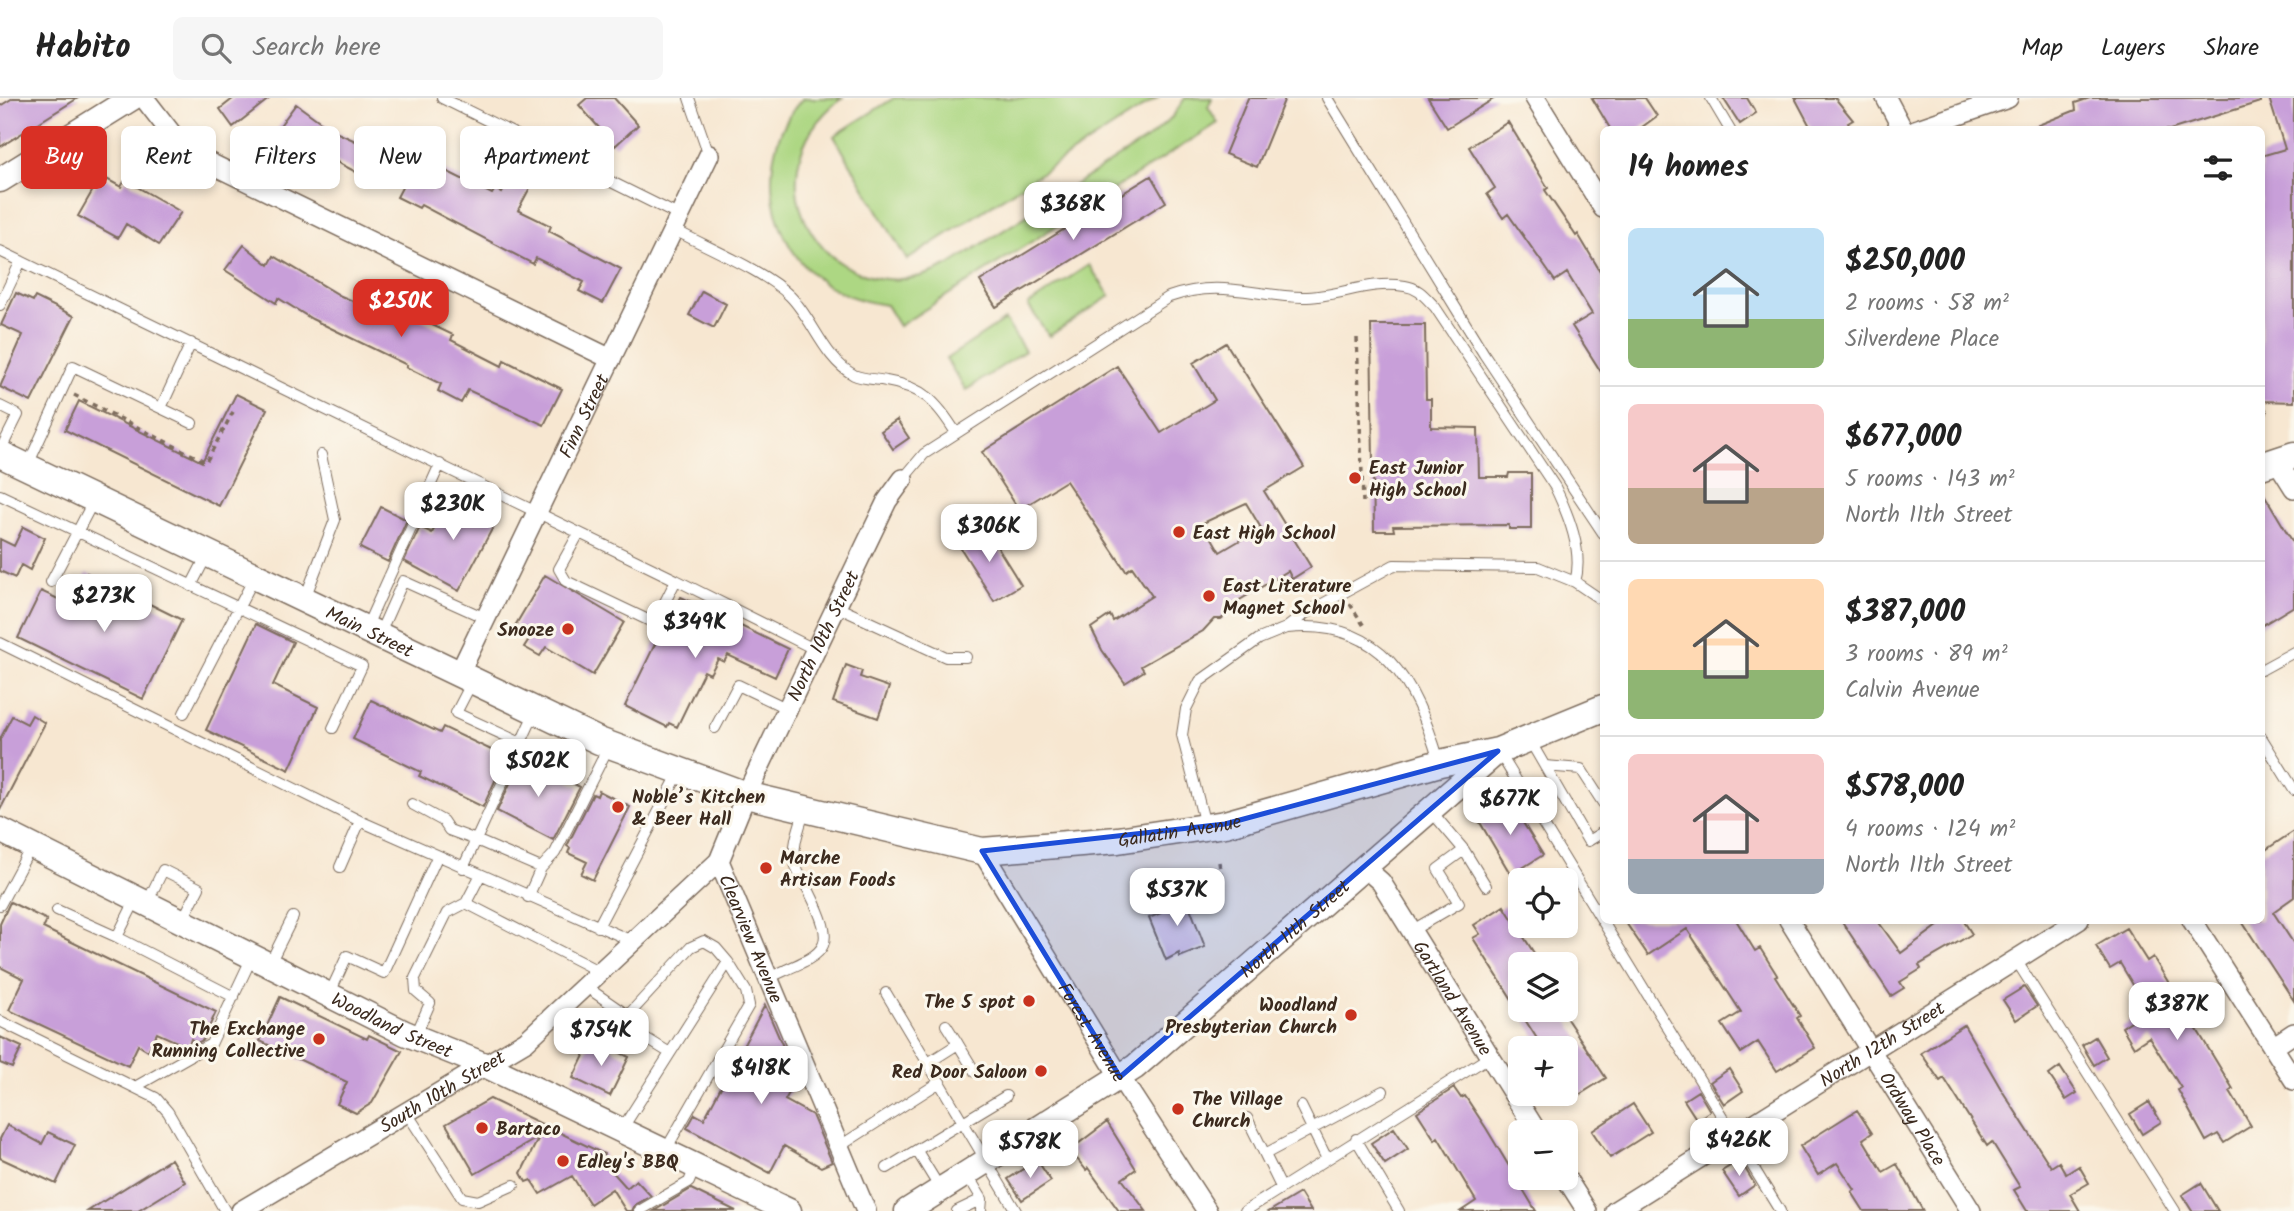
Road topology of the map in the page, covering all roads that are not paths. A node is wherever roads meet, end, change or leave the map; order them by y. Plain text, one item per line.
1 (132, 98) edge
2 (144, 98) edge
3 (442, 98) edge
4 (689, 98) edge
5 (1327, 98) edge
6 (1535, 98) edge
7 (1712, 98) edge
8 (1886, 98) edge
9 (2001, 99) edge
10 (1728, 126) edge
11 (1901, 126) edge
12 (1926, 126) edge
13 (709, 155) joint
14 (0, 180) edge
15 (1600, 203) edge
16 (676, 223) junction
17 (0, 251) edge
18 (20, 261) junction
19 (0, 305) edge
20 (191, 343) junction
21 (611, 359) junction
22 (0, 406) edge
23 (161, 408) junction
24 (192, 423) dead end
25 (956, 433) junction
26 (0, 452) edge
27 (321, 455) dead end
28 (2277, 460) edge
29 (440, 464) junction
30 (27, 467) junction
31 (903, 479) joint
32 (2294, 488) edge
33 (0, 495) edge
34 (94, 500) junction
35 (537, 513) junction
36 (1600, 528) edge
37 (78, 531) junction
38 (579, 533) junction
39 (207, 555) junction
40 (254, 577) junction
41 (676, 580) junction
42 (51, 582) dead end
43 (1575, 582) junction
44 (191, 586) junction
45 (1600, 599) edge
46 (304, 601) junction
47 (837, 607) junction
48 (238, 608) junction
49 (485, 618) junction
50 (1286, 628) junction
51 (371, 634) junction
52 (0, 643) edge
53 (816, 650) junction
54 (2294, 652) edge
55 (966, 657) dead end
56 (2265, 668) edge
57 (465, 679) junction
58 (789, 709) junction
59 (1600, 710) edge
60 (536, 712) junction
61 (184, 713) dead end
62 (333, 728) dead end
63 (715, 729) dead end
64 (1529, 739) junction
65 (521, 743) junction
66 (2265, 743) edge
67 (610, 745) junction
68 (1498, 751) junction
69 (1440, 763) junction
70 (1545, 766) junction
71 (680, 771) junction
72 (2294, 790) edge
73 (746, 795) junction
74 (1600, 798) edge
75 (412, 804) dead end
76 (805, 809) junction
77 (1430, 811) junction
78 (360, 821) junction
79 (1206, 827) junction
80 (1, 832) edge
81 (1600, 834) edge
82 (476, 840) junction
83 (31, 845) junction
84 (1464, 850) junction
85 (982, 851) junction
86 (437, 857) junction
87 (719, 860) junction
88 (340, 867) dead end
89 (1363, 867) junction
90 (541, 868) junction
91 (463, 869) junction
92 (480, 876) junction
93 (1486, 886) dead end
94 (528, 897) junction
95 (141, 901) junction
96 (466, 903) junction
97 (0, 905) edge
98 (57, 910) dead end
99 (293, 916) dead end
100 (1600, 919) edge
101 (182, 921) junction
102 (1603, 924) edge
103 (1790, 924) edge
104 (2073, 924) edge
105 (2195, 924) edge
106 (598, 927) junction
107 (1411, 931) junction
108 (117, 937) junction
109 (632, 942) junction
110 (2016, 960) junction
111 (261, 961) junction
112 (728, 962) junction
113 (600, 972) junction
114 (768, 978) junction
115 (585, 986) junction
116 (886, 993) dead end
117 (329, 995) junction
118 (234, 997) junction
119 (627, 1015) junction
120 (0, 1021) edge
121 (946, 1025) dead end
122 (2294, 1033) edge
123 (415, 1037) junction
124 (958, 1044) junction
125 (2273, 1047) junction
126 (1870, 1052) junction
127 (670, 1053) junction
128 (1489, 1057) junction
129 (928, 1063) junction
130 (487, 1066) junction
131 (975, 1072) dead end
132 (1120, 1077) junction
133 (2294, 1080) edge
134 (940, 1082) junction
135 (135, 1087) junction
136 (1383, 1091) dead end
137 (1006, 1096) dead end
138 (1301, 1106) dead end
139 (407, 1113) junction
140 (1247, 1118) dead end
141 (1529, 1120) edge
142 (964, 1122) junction
143 (1313, 1128) junction
144 (621, 1130) junction
145 (1733, 1137) junction
146 (1356, 1139) junction
147 (840, 1146) junction
148 (917, 1151) junction
149 (665, 1152) junction
150 (1265, 1154) junction
151 (1326, 1157) junction
152 (695, 1167) junction
153 (887, 1168) dead end
154 (977, 1168) junction
155 (514, 1185) dead end
156 (1281, 1187) junction
157 (941, 1190) junction
158 (1574, 1190) edge
159 (982, 1199) junction
160 (225, 1211) edge
161 (241, 1211) edge
162 (639, 1211) edge
163 (789, 1211) edge
164 (866, 1211) edge
165 (907, 1211) edge
166 (957, 1211) edge
167 (981, 1211) edge
168 (1016, 1211) edge
169 (1207, 1211) edge
170 (1245, 1211) edge
171 (1399, 1211) edge
172 (1587, 1211) edge
173 (1615, 1211) edge
174 (1780, 1211) edge
175 (1971, 1211) edge
176 (2175, 1211) edge

1 - 14 street
2 - 21 street
3 - 16 lane
4 - 13 lane
5 - 36 lane
6 - 15 street
7 - 10 lane
8 - 11 street
9 - 12 street
13 - 16 street, Finn Street
16 - 21 street, Finn Street
16 - 25 lane
17 - 18 lane
18 - 19 lane
18 - 20 lane
20 - 23 lane
20 - 29 lane
21 - 35 street, Finn Street
22 - 26 lane
23 - 24 lane
23 - 30 lane
25 - 31 lane
25 - 43 lane
26 - 30 main road, Main Street
27 - 46 lane
28 - 32 street
29 - 35 lane
29 - 51 lane
30 - 34 main road, Main Street
31 - 47 street, North 10th Street
33 - 37 lane
34 - 37 lane
34 - 39 main road, Main Street
35 - 38 lane
35 - 49 street, Finn Street
37 - 42 lane
37 - 44 lane
38 - 41 lane
38 - 41 lane
39 - 40 main road, Main Street
39 - 44 lane
40 - 46 main road, Main Street
40 - 48 lane
41 - 53 lane
43 - 45 lane
43 - 50 lane
44 - 48 lane
46 - 51 main road, Main Street
47 - 53 street, North 10th Street
47 - 55 lane
48 - 61 lane
48 - 62 lane
49 - 51 lane
49 - 57 street, Finn Street
50 - 69 lane
50 - 79 lane
51 - 57 main road, Main Street
52 - 78 lane
53 - 58 street, North 10th Street
54 - 56 lane
57 - 60 main road, Main Street
57 - 65 lane
58 - 63 lane
58 - 73 street, North 10th Street
59 - 64 main road, Gallatin Avenue
60 - 65 lane
60 - 67 main road, Main Street
64 - 68 main road, Gallatin Avenue
64 - 70 lane
65 - 82 lane
66 - 72 lane
67 - 71 main road, Main Street
67 - 90 lane
68 - 69 main road, Gallatin Avenue
68 - 77 street, North 11th Street
68 - 100 lane
69 - 79 main road, Gallatin Avenue
70 - 74 lane
70 - 81 lane
71 - 73 main road, Main Street
71 - 106 lane
73 - 76 main road, Gallatin Avenue
73 - 87 street, North 10th Street
75 - 82 lane
76 - 85 main road, Gallatin Avenue
76 - 114 lane
77 - 84 lane
77 - 89 street, North 11th Street
78 - 86 lane
78 - 88 lane
79 - 85 main road, Gallatin Avenue
80 - 83 street, Woodland Street
82 - 90 lane
82 - 91 lane
83 - 95 street, Woodland Street
83 - 97 lane
84 - 93 lane
84 - 107 lane
85 - 132 street, Forest Avenue
86 - 91 lane
86 - 117 lane
87 - 109 street, South 10th Street
87 - 114 street, Clearview Avenue
89 - 107 street, Gartland Avenue
89 - 132 street, North 11th Street
90 - 94 lane
91 - 92 lane
92 - 94 lane
92 - 96 lane
94 - 106 lane
95 - 101 street, Woodland Street
95 - 101 lane
95 - 108 lane
96 - 113 lane
96 - 123 lane
98 - 108 lane
99 - 111 lane
101 - 111 street, Woodland Street
102 - 145 lane
103 - 126 street, Ordway Place
104 - 110 street, North 12th Street
105 - 125 street
106 - 109 lane
107 - 128 street, Gartland Avenue
108 - 118 lane
109 - 113 street, South 10th Street
110 - 126 street, North 12th Street
110 - 176 lane
111 - 117 street, Woodland Street
111 - 118 lane
112 - 119 lane
112 - 127 lane
112 - 149 lane
113 - 115 street, South 10th Street
114 - 147 street, Clearview Avenue
115 - 119 lane
115 - 130 street, South 10th Street
116 - 129 lane
117 - 123 street, Woodland Street
118 - 135 lane
119 - 127 lane
120 - 135 lane
121 - 124 lane
122 - 125 street
123 - 130 street, Woodland Street
124 - 129 lane
124 - 131 lane
125 - 133 street
126 - 145 street, North 12th Street
126 - 175 street, Ordway Place
127 - 144 lane
128 - 141 street, Gartland Avenue
128 - 146 lane
129 - 134 lane
130 - 139 street, South 10th Street
130 - 144 street, Woodland Street
132 - 154 street, North 11th Street
132 - 169 street, Forest Avenue
134 - 142 lane
134 - 147 lane
135 - 160 lane
136 - 143 lane
137 - 142 lane
138 - 143 lane
139 - 155 lane
139 - 161 street, South 10th Street
140 - 150 lane
142 - 148 lane
142 - 154 lane
143 - 150 lane
143 - 151 lane
144 - 149 street, Woodland Street
145 - 173 street, North 12th Street
145 - 174 lane
146 - 151 lane
146 - 171 lane
147 - 164 street, Clearview Avenue
148 - 153 lane
148 - 157 lane
149 - 152 street, Woodland Street
150 - 156 lane
151 - 156 lane
152 - 162 lane
152 - 163 street, Woodland Street
154 - 157 street, North 11th Street
154 - 159 lane
154 - 168 lane
156 - 170 lane
157 - 165 street, North 11th Street
158 - 172 street
159 - 166 lane
159 - 167 lane

